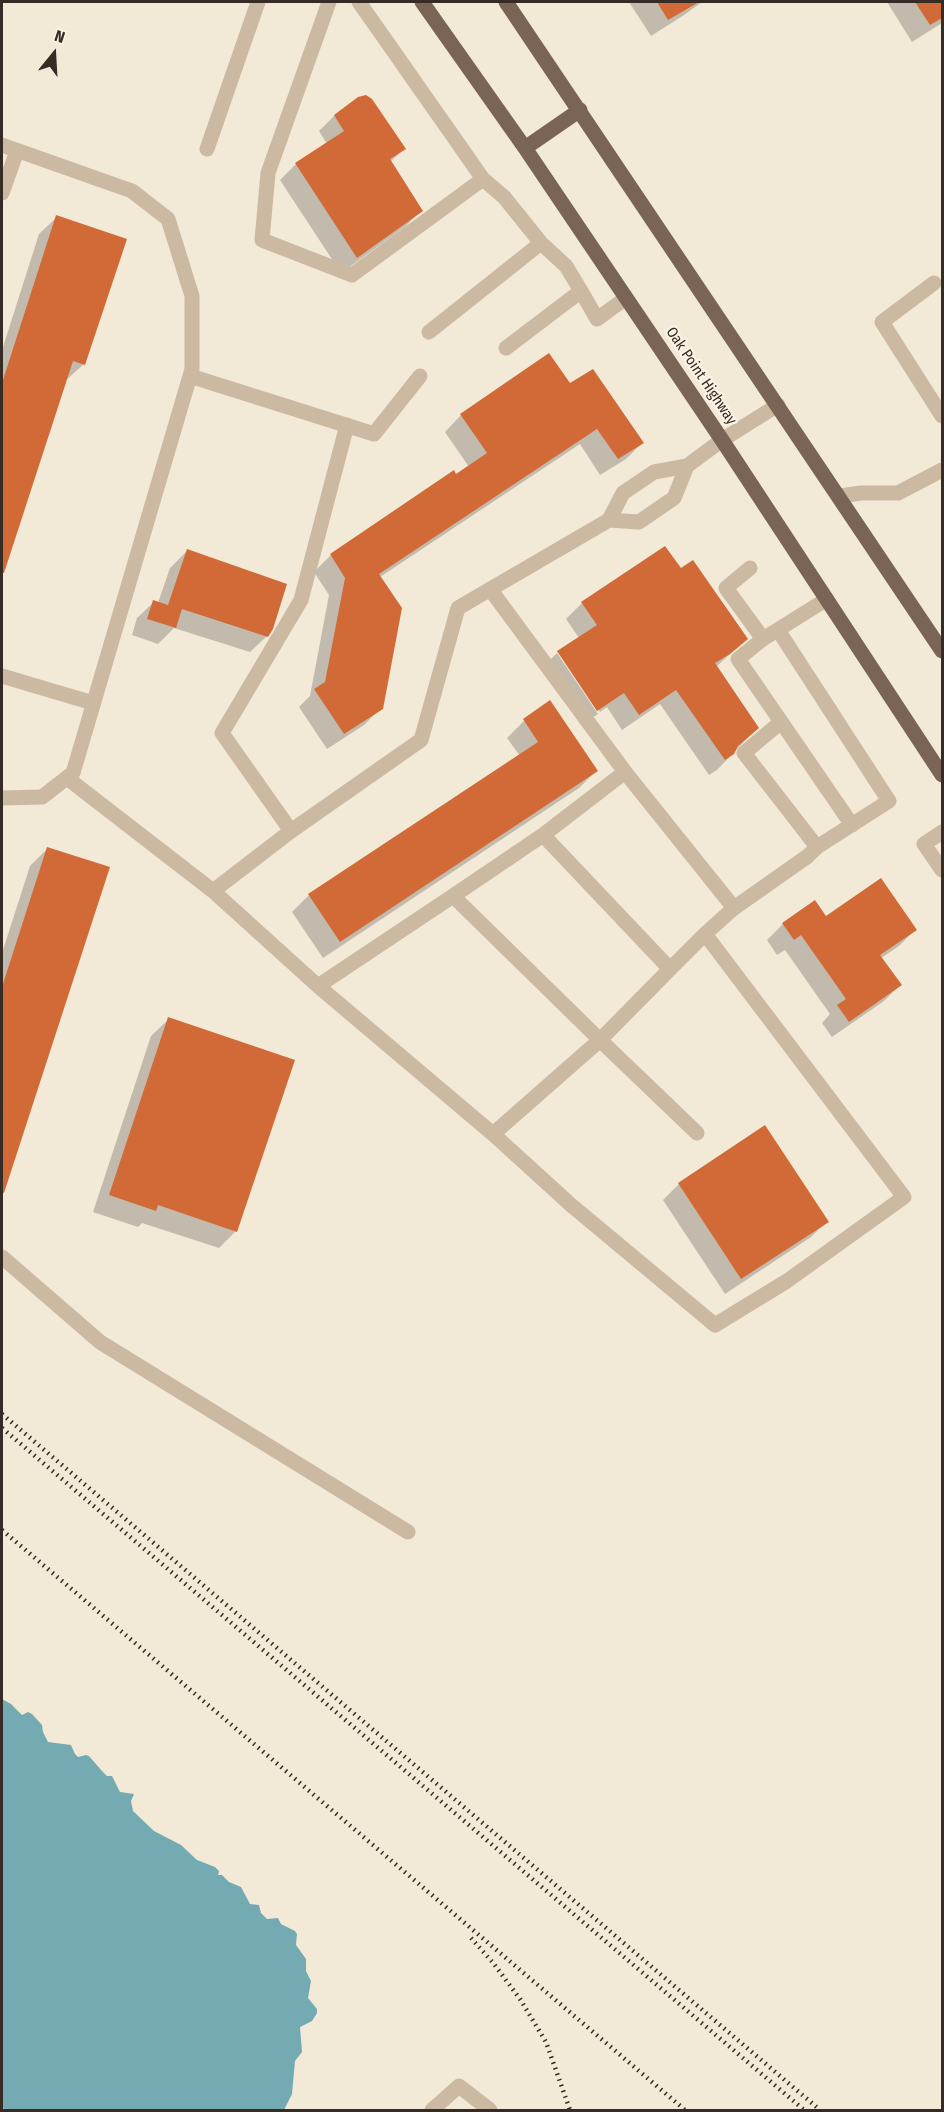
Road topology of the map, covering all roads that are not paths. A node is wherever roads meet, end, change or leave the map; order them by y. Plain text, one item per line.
1 (258, 2) edge
2 (329, 2) edge
3 (359, 2) edge
4 (422, 2) edge
5 (506, 2) edge
6 (580, 110) junction
7 (2, 145) edge
8 (525, 148) junction
9 (207, 149) dead end
10 (17, 151) junction
11 (483, 179) junction
12 (2, 193) edge
13 (541, 243) junction
14 (934, 283) dead end
15 (581, 291) junction
16 (626, 298) junction
17 (429, 332) dead end
18 (506, 348) dead end
19 (420, 375) dead end
20 (190, 376) junction
21 (778, 405) junction
22 (942, 416) edge
23 (347, 425) junction
24 (722, 440) junction
25 (687, 466) junction
26 (942, 470) edge
27 (840, 496) junction
28 (609, 520) junction
29 (750, 568) dead end
30 (490, 589) junction
31 (827, 599) junction
32 (778, 630) junction
33 (763, 639) junction
34 (942, 651) edge
35 (2, 676) edge
36 (93, 703) junction
37 (781, 722) junction
38 (625, 772) junction
39 (942, 775) edge
40 (67, 777) junction
41 (2, 798) edge
42 (852, 825) junction
43 (291, 831) junction
44 (942, 832) edge
45 (543, 835) junction
46 (818, 847) junction
47 (942, 870) edge
48 (213, 891) junction
49 (453, 896) junction
50 (734, 908) junction
51 (705, 934) junction
52 (670, 969) junction
53 (318, 986) junction
54 (600, 1040) junction
55 (697, 1133) dead end
56 (493, 1134) junction
57 (2, 1257) edge
58 (408, 1532) dead end
59 (432, 2110) edge
60 (490, 2110) edge

1 - 9 lane
2 - 11 lane
3 - 11 lane
4 - 8 main road, Oak Point Highway
5 - 6 main road
6 - 8 main road
6 - 21 main road
7 - 10 lane
8 - 16 main road, Oak Point Highway
10 - 12 lane
10 - 20 lane
11 - 13 lane
13 - 15 lane
13 - 17 lane
14 - 22 lane
15 - 16 lane
15 - 18 lane
16 - 24 main road, Oak Point Highway
19 - 23 lane
20 - 23 lane
20 - 36 lane
21 - 24 lane
21 - 27 main road
23 - 43 lane
24 - 25 lane
24 - 31 main road, Oak Point Highway
25 - 28 lane
25 - 28 lane
26 - 27 lane
27 - 34 main road
28 - 30 lane
29 - 33 lane
30 - 38 lane
30 - 43 lane
31 - 32 lane
31 - 39 main road, Oak Point Highway
32 - 33 lane
32 - 42 lane
33 - 37 lane
35 - 36 lane
36 - 40 lane
37 - 42 lane
37 - 46 lane
38 - 45 lane
38 - 50 lane
40 - 41 lane
40 - 48 lane
42 - 46 lane
43 - 48 lane
44 - 47 lane
45 - 49 lane
45 - 52 lane
46 - 50 lane
48 - 53 lane
49 - 53 lane
49 - 54 lane
50 - 51 lane
51 - 52 lane
51 - 56 lane
52 - 54 lane
53 - 56 lane
54 - 55 lane
54 - 56 lane
57 - 58 lane
59 - 60 lane

